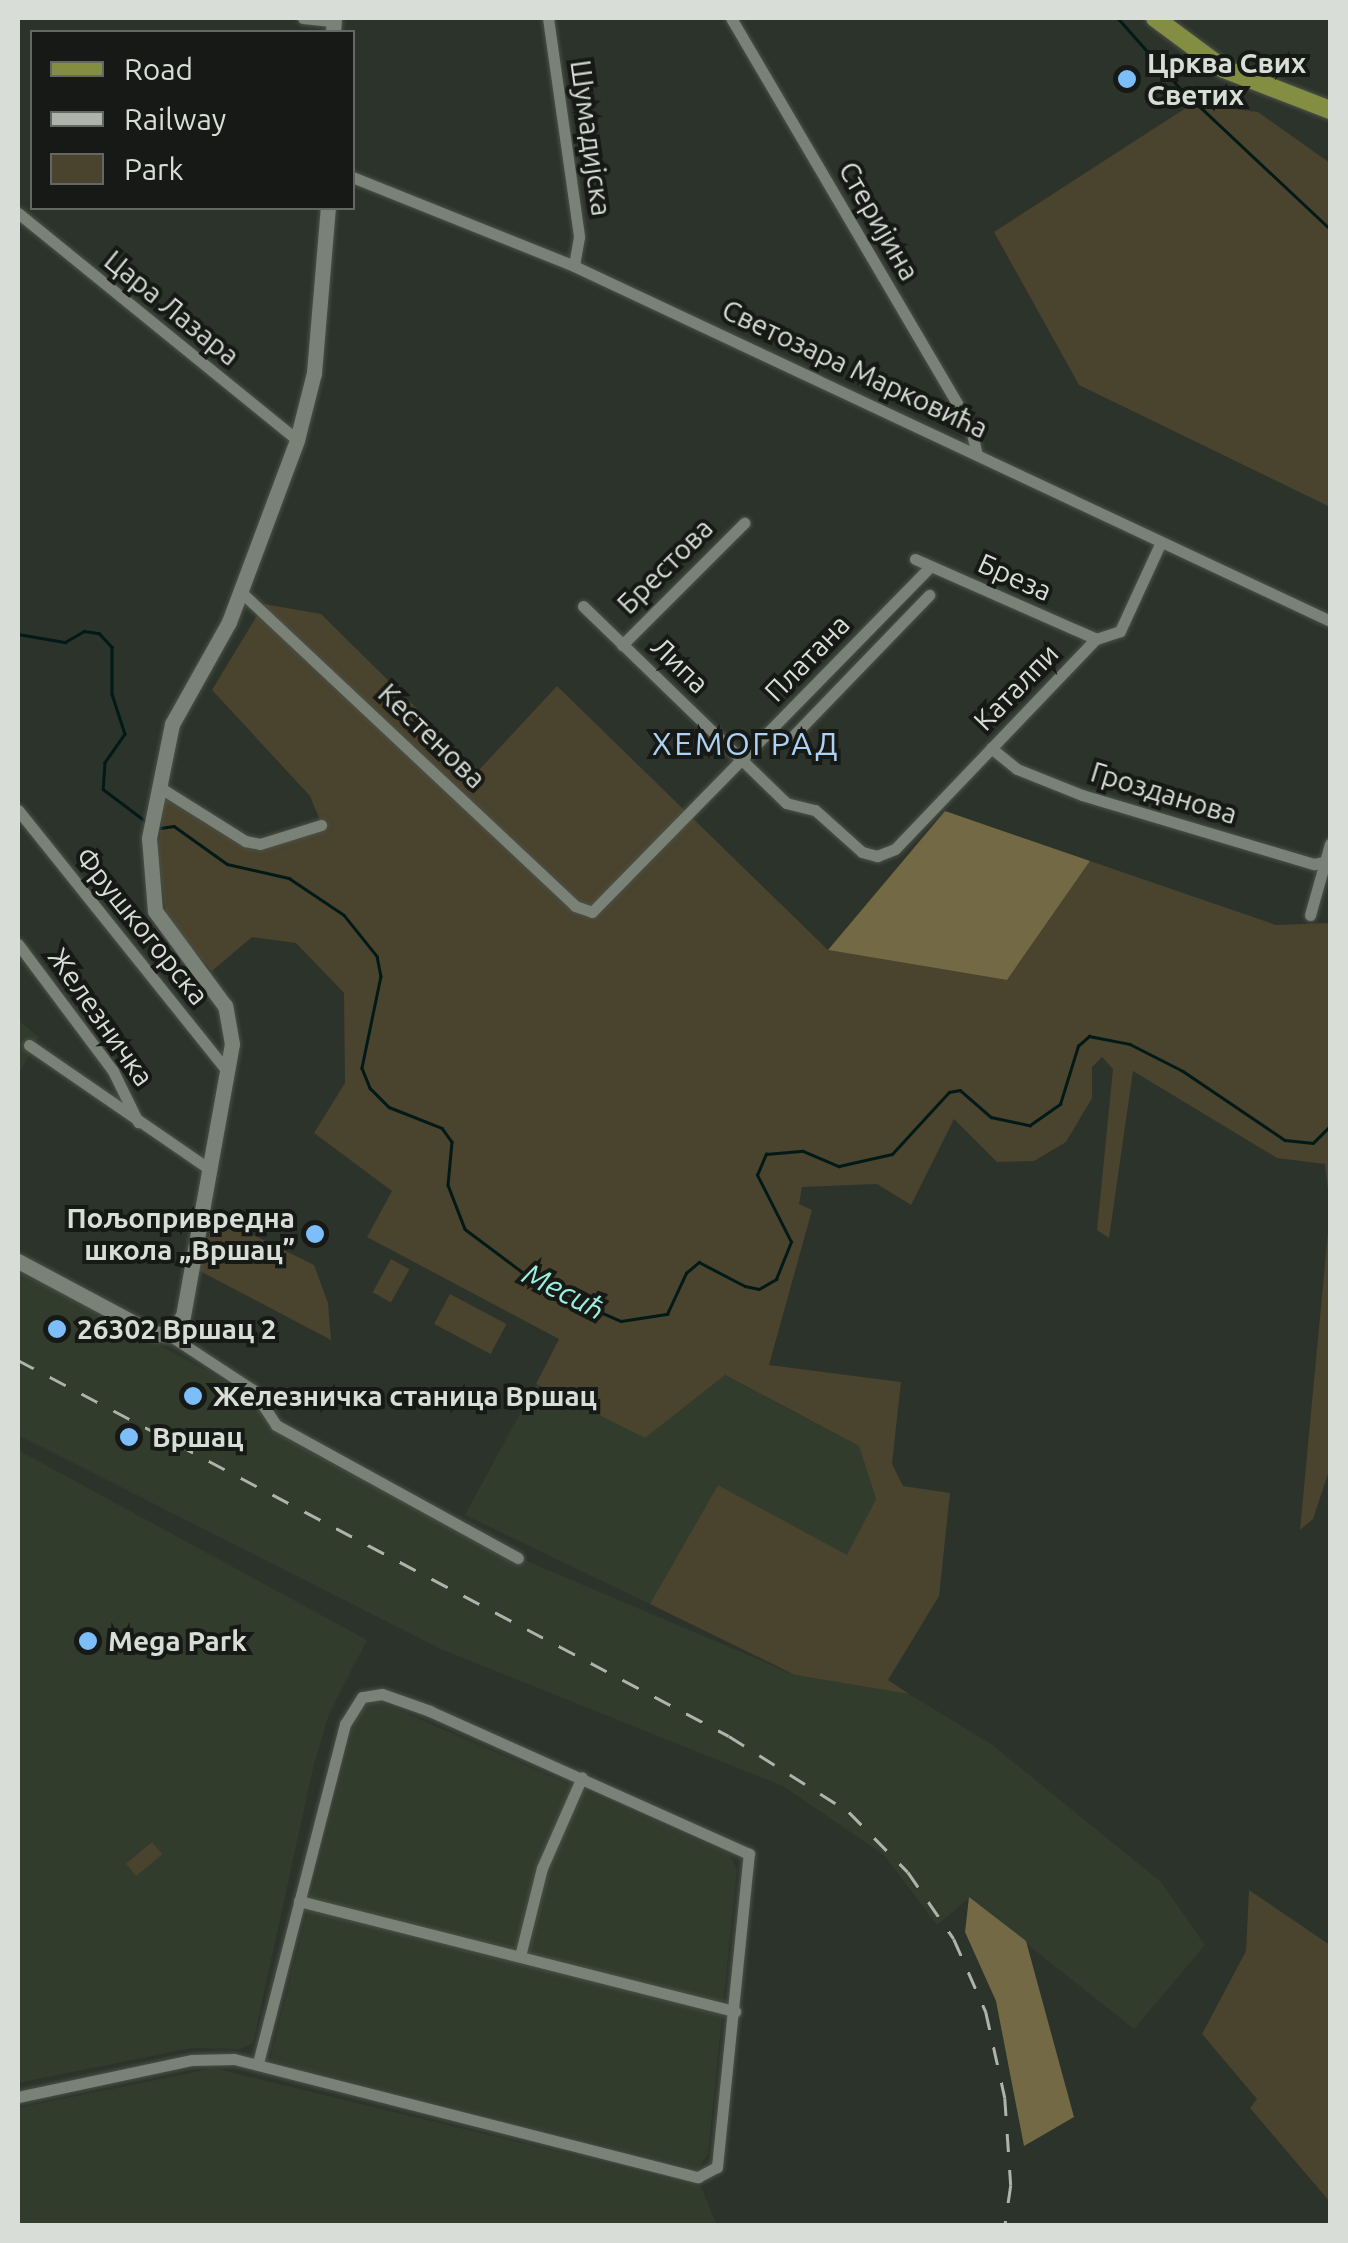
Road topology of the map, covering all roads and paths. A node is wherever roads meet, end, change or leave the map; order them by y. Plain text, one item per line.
1 (303, 18) edge
2 (548, 18) edge
3 (731, 18) edge
4 (1155, 18) edge
5 (329, 22) edge
6 (1330, 110) edge
7 (355, 178) edge
8 (328, 210) edge
9 (18, 213) edge
10 (574, 266) junction
11 (296, 440) junction
12 (976, 452) junction
13 (744, 523) dead end
14 (1161, 542) junction
15 (914, 559) dead end
16 (930, 567) junction
17 (241, 592) junction
18 (928, 595) dead end
19 (583, 606) dead end
20 (1330, 622) edge
21 (870, 628) junction
22 (1096, 639) junction
23 (884, 641) junction
24 (622, 645) junction
25 (791, 738) dead end
26 (992, 748) junction
27 (742, 760) junction
28 (158, 787) junction
29 (18, 810) edge
30 (321, 825) dead end
31 (1330, 844) edge
32 (883, 856) joint
33 (1327, 862) edge
34 (592, 912) joint
35 (1310, 914) dead end
36 (18, 944) edge
37 (28, 1044) dead end
38 (228, 1072) junction
39 (138, 1122) junction
40 (208, 1168) junction
41 (18, 1261) edge
42 (169, 1335) junction
43 (518, 1558) dead end
44 (582, 1777) junction
45 (300, 1901) junction
46 (520, 1956) junction
47 (736, 2011) junction
48 (258, 2064) junction
49 (18, 2097) edge

1 - 5 street
2 - 10 street, Шумадијска
3 - 12 street, Стеријина
4 - 6 main road
7 - 10 street, Светозара Марковића
8 - 11 street
9 - 11 street, Цара Лазара
10 - 12 street, Светозара Марковића
11 - 17 street
12 - 14 street, Светозара Марковића
13 - 24 street, Брестова
14 - 20 street, Светозара Марковића
14 - 22 street, Каталпи
15 - 16 street, Бреза
16 - 21 street, Платана
16 - 22 street, Бреза
17 - 28 street
17 - 34 street, Кестенова
18 - 23 street
19 - 24 street, Липа
21 - 23 street
21 - 27 street, Платана
22 - 26 street, Каталпи
23 - 25 street
24 - 27 street, Липа
26 - 32 street, Каталпи
26 - 33 street, Грозданова
27 - 32 street, Липа
27 - 34 street, Платана
28 - 30 street
28 - 38 street
29 - 38 street, Фрушкогорска
31 - 33 street
33 - 35 street
36 - 39 street, Железничка
37 - 39 street
38 - 40 street
39 - 40 street
40 - 42 street
41 - 42 street
42 - 43 street
44 - 45 street
44 - 46 street
44 - 47 street
45 - 46 street
45 - 48 street
46 - 47 street
47 - 48 street
48 - 49 street

